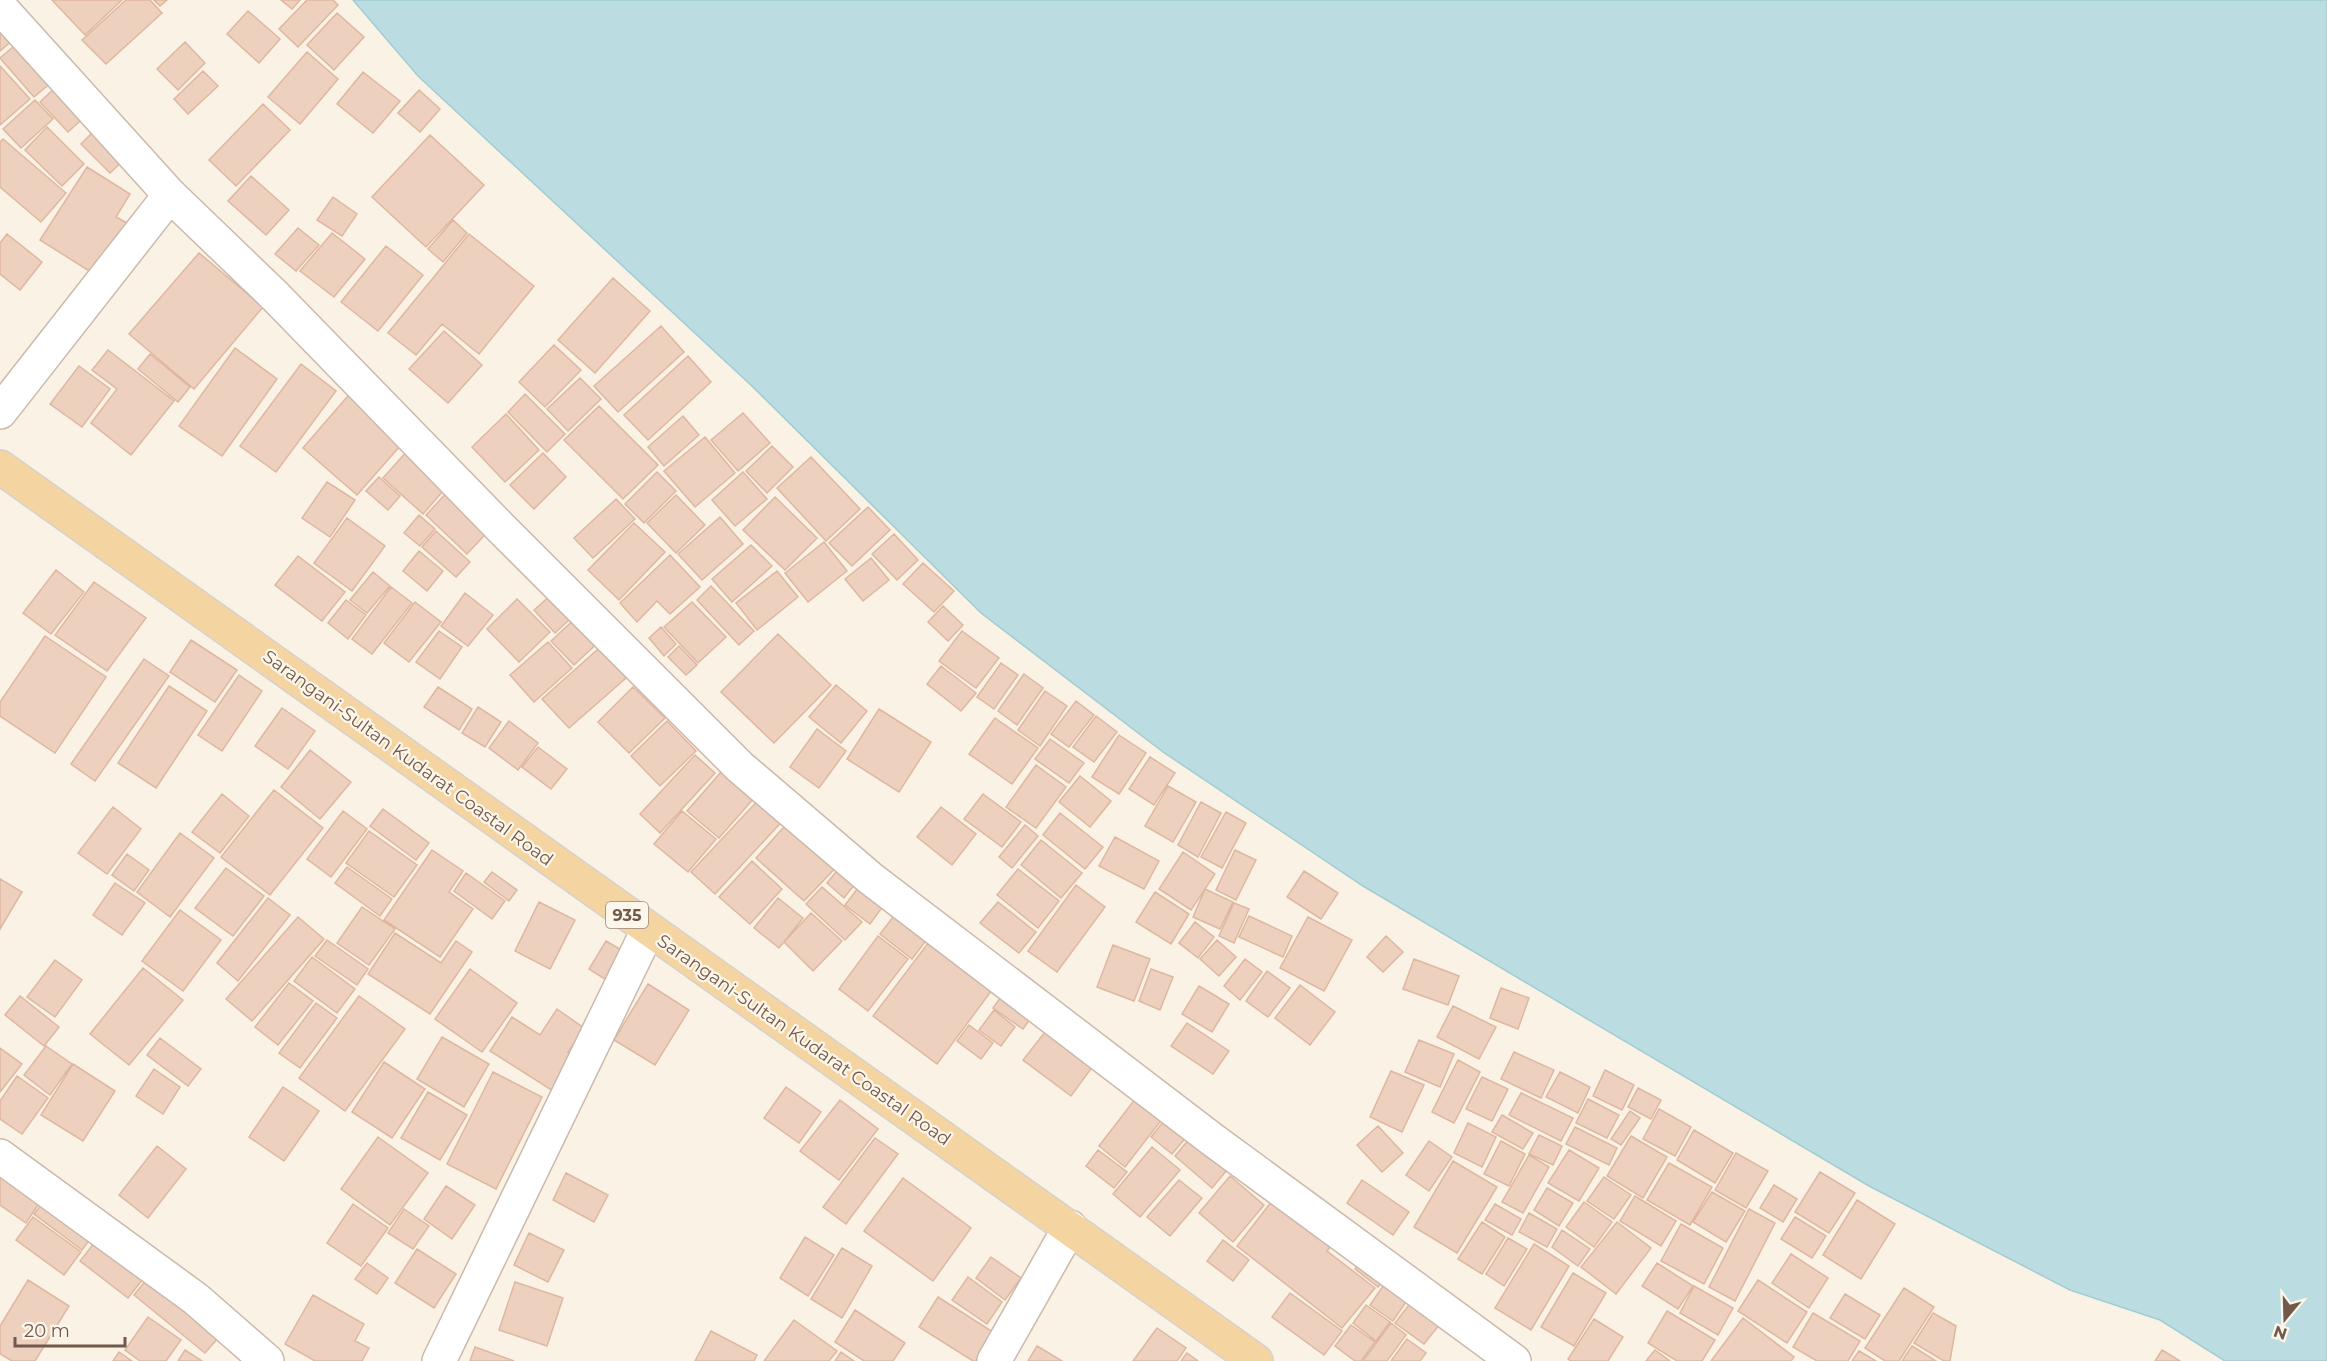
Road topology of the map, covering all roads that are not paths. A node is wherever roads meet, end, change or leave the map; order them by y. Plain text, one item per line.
1 (0, 7) edge
2 (170, 195) junction
3 (0, 412) edge
4 (3, 476) edge
5 (648, 930) junction
6 (0, 1156) edge
7 (1070, 1227) junction
8 (267, 1361) edge
9 (439, 1361) edge
10 (994, 1361) edge
11 (1256, 1361) edge
12 (1514, 1361) edge

1 - 2 street
2 - 3 street
2 - 12 street
4 - 5 main road, Sarangani-Sultan Kudarat Coastal Road / 935
5 - 7 main road, Sarangani-Sultan Kudarat Coastal Road / 935
5 - 9 street
6 - 8 street
7 - 10 street
7 - 11 main road, Sarangani-Sultan Kudarat Coastal Road / 935

